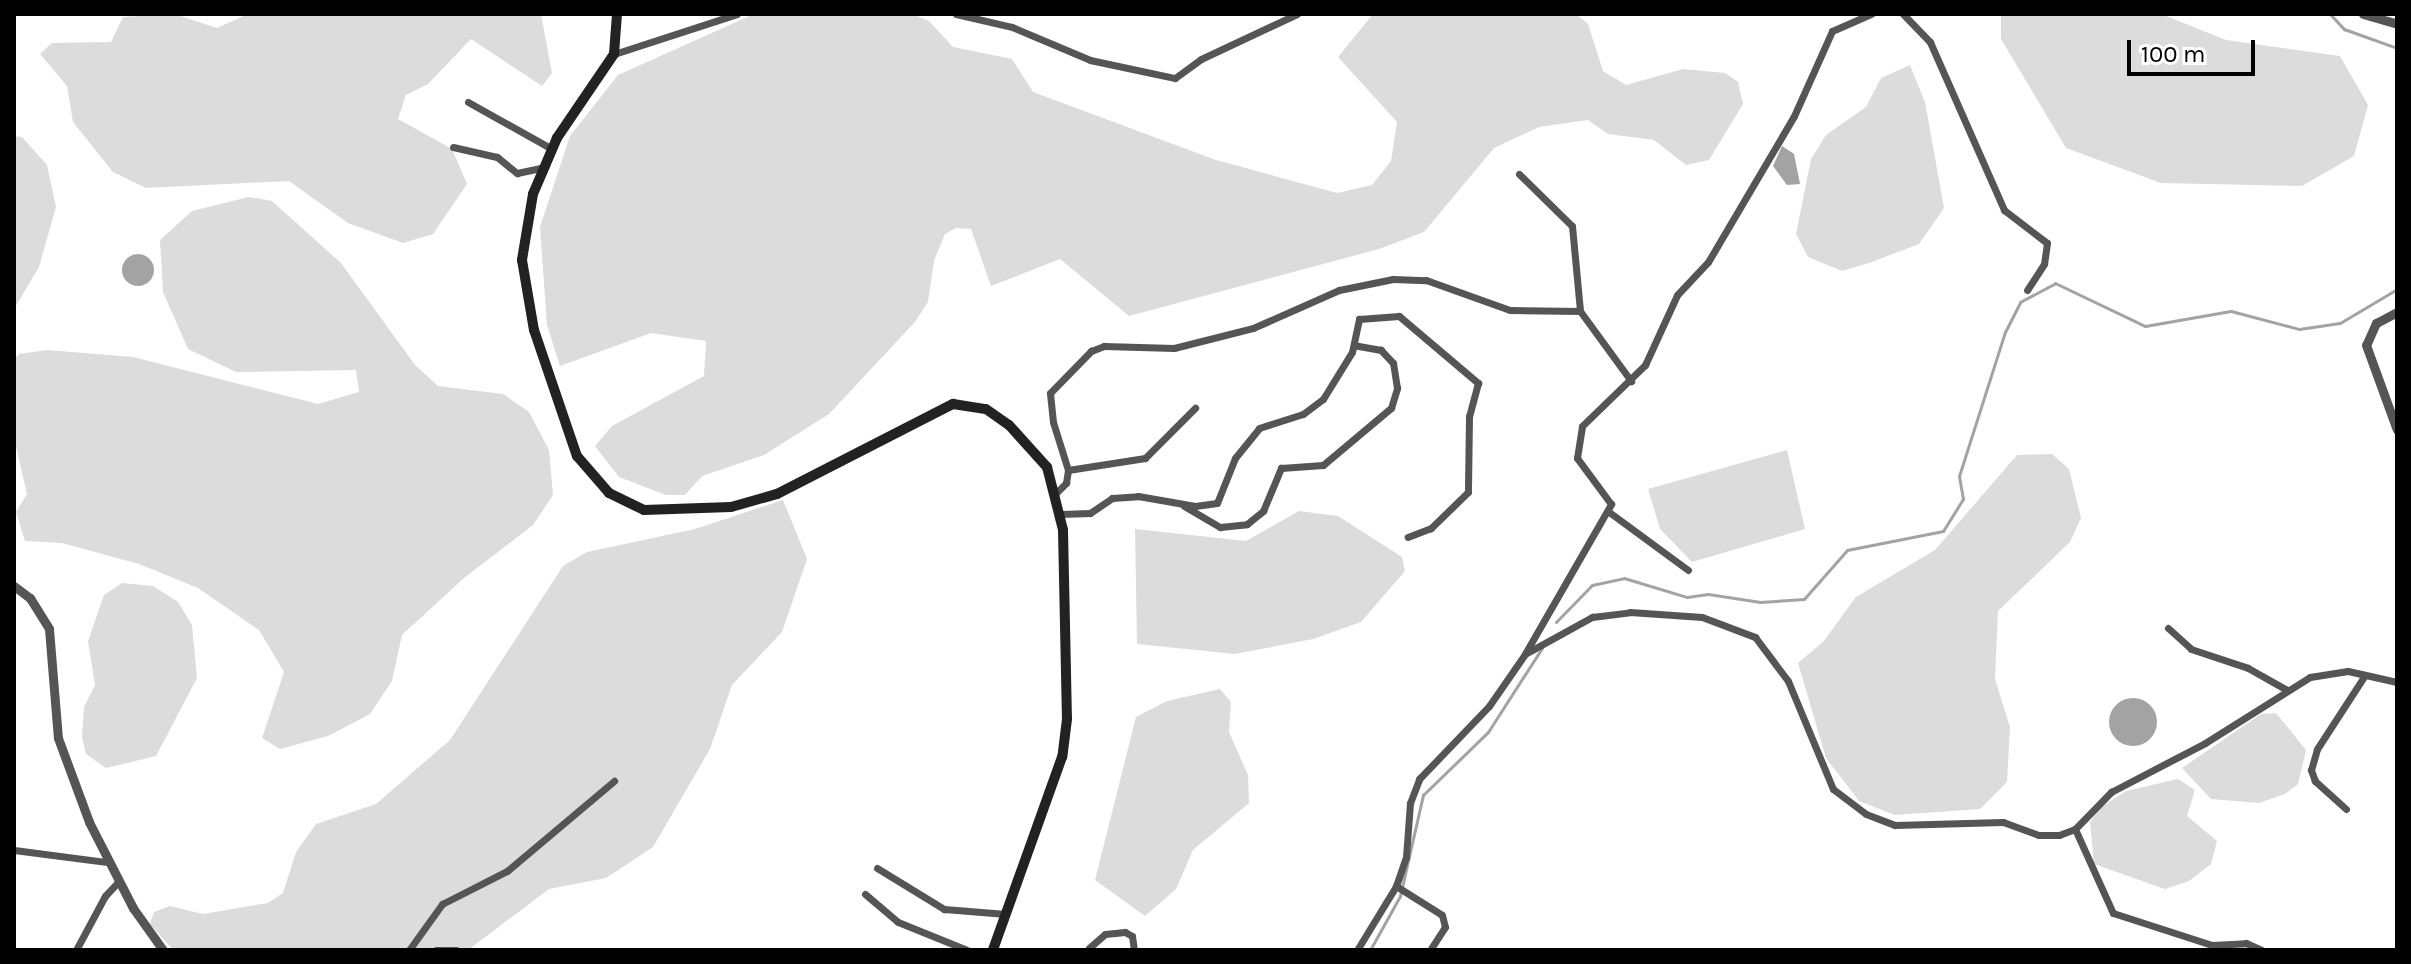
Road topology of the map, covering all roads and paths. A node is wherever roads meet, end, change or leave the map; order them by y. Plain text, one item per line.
1 (617, 14) edge
2 (737, 14) edge
3 (956, 14) edge
4 (1297, 14) edge
5 (1871, 14) edge
6 (1903, 14) edge
7 (2363, 14) edge
8 (2397, 24) edge
9 (614, 54) junction
10 (468, 102) dead end
11 (453, 147) dead end
12 (552, 149) junction
13 (545, 167) junction
14 (1519, 174) dead end
15 (2027, 290) dead end
16 (1580, 311) junction
17 (2397, 312) edge
18 (1354, 345) junction
19 (1631, 381) junction
20 (1195, 408) dead end
21 (2397, 430) edge
22 (1068, 470) junction
23 (1057, 492) junction
24 (1178, 503) junction
25 (1609, 512) junction
26 (1061, 514) junction
27 (1408, 537) dead end
28 (1688, 570) dead end
29 (14, 586) edge
30 (2168, 628) dead end
31 (1525, 654) junction
32 (2365, 675) junction
33 (2397, 682) edge
34 (2287, 690) junction
35 (614, 781) dead end
36 (2346, 809) dead end
37 (2075, 829) junction
38 (14, 850) edge
39 (107, 862) junction
40 (877, 868) dead end
41 (118, 882) junction
42 (1396, 886) junction
43 (865, 894) dead end
44 (1006, 914) junction
45 (1089, 948) dead end
46 (76, 950) edge
47 (163, 950) edge
48 (409, 950) edge
49 (436, 950) edge
50 (456, 950) edge
51 (967, 950) edge
52 (993, 950) edge
53 (1134, 950) edge
54 (1357, 950) edge
55 (1430, 950) edge
56 (2262, 950) edge

1 - 9 main road
2 - 9 street
3 - 4 street
5 - 19 street
6 - 15 street
7 - 8 street
9 - 12 main road
10 - 12 street
11 - 13 street
12 - 13 main road
13 - 23 main road
14 - 16 street
16 - 19 street
16 - 22 street
17 - 21 street
18 - 24 street
18 - 24 street
18 - 27 street
19 - 25 street
20 - 22 street
22 - 23 street
23 - 26 main road
24 - 26 street
25 - 28 street
25 - 31 street
26 - 44 main road
29 - 39 street
30 - 34 street
31 - 37 street
31 - 42 street
32 - 33 street
32 - 34 street
32 - 36 street
34 - 37 street
35 - 48 street
37 - 56 street
38 - 39 street
39 - 41 street
40 - 44 street
41 - 46 street
41 - 47 street
42 - 54 street
42 - 55 street
43 - 51 street
44 - 52 main road
45 - 53 street
49 - 50 street

